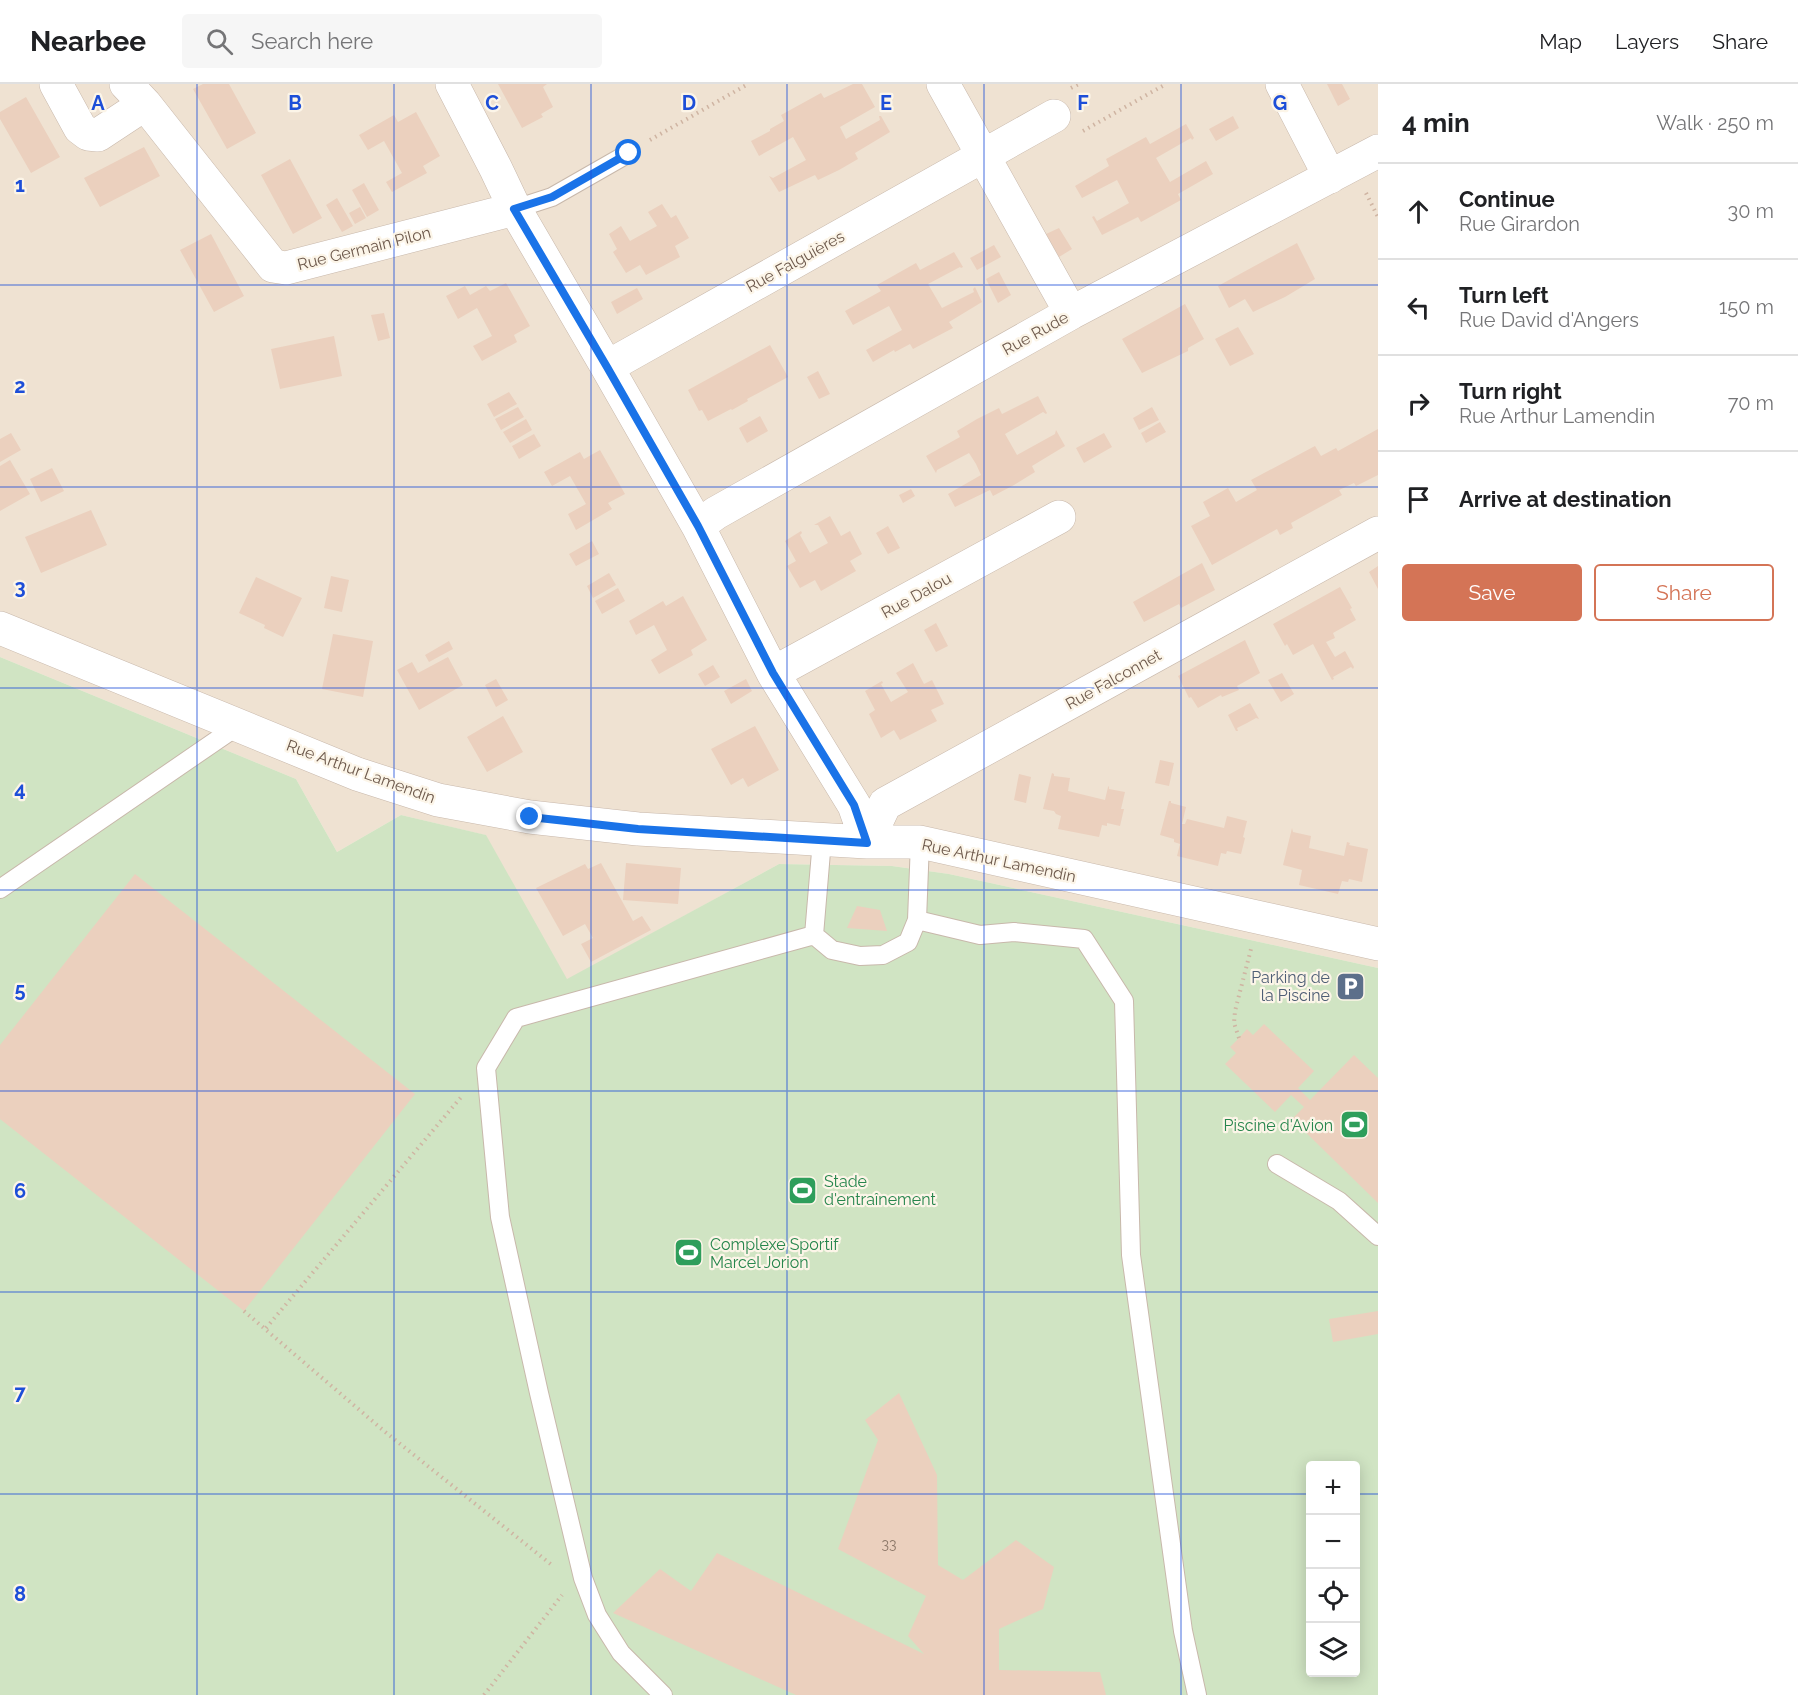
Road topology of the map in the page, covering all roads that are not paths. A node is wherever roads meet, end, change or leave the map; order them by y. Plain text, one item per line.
1 (56, 84) edge
2 (452, 84) edge
3 (943, 84) edge
4 (1282, 84) edge
5 (135, 94) edge
6 (1054, 116) road end
7 (1378, 150) edge
8 (629, 153) road end
9 (984, 156) junction
10 (1330, 177) junction
11 (514, 209) junction
12 (1071, 313) junction
13 (607, 367) junction
14 (1059, 517) dead end
15 (698, 526) junction
16 (1378, 533) edge
17 (0, 628) edge
18 (773, 673) junction
19 (239, 724) junction
20 (822, 840) junction
21 (920, 842) junction
22 (867, 843) junction
23 (0, 889) edge
24 (917, 920) junction
25 (814, 935) junction
26 (1378, 944) edge
27 (1277, 1164) dead end
28 (1378, 1236) edge
29 (663, 1695) edge
30 (1197, 1695) edge

1 - 5 street, Rue Germain Pilon
2 - 11 street
3 - 9 street
4 - 10 street
5 - 11 street, Rue Germain Pilon
6 - 9 street, Rue Falguières
7 - 10 street, Rue Rude
8 - 11 lane
9 - 12 street
9 - 13 street, Rue Falguières
10 - 12 street, Rue Rude
11 - 13 street
12 - 15 street, Rue Rude
13 - 15 street
14 - 18 street, Rue Dalou
15 - 18 street
16 - 22 street, Rue Falconnet
17 - 19 street, Rue Arthur Lamendin
18 - 22 street
19 - 20 street, Rue Arthur Lamendin
19 - 23 lane
20 - 22 street, Rue Arthur Lamendin
20 - 25 lane
21 - 22 street, Rue Arthur Lamendin
21 - 24 lane
21 - 26 street, Rue Arthur Lamendin
24 - 25 lane
24 - 30 lane
25 - 29 lane
27 - 28 lane

